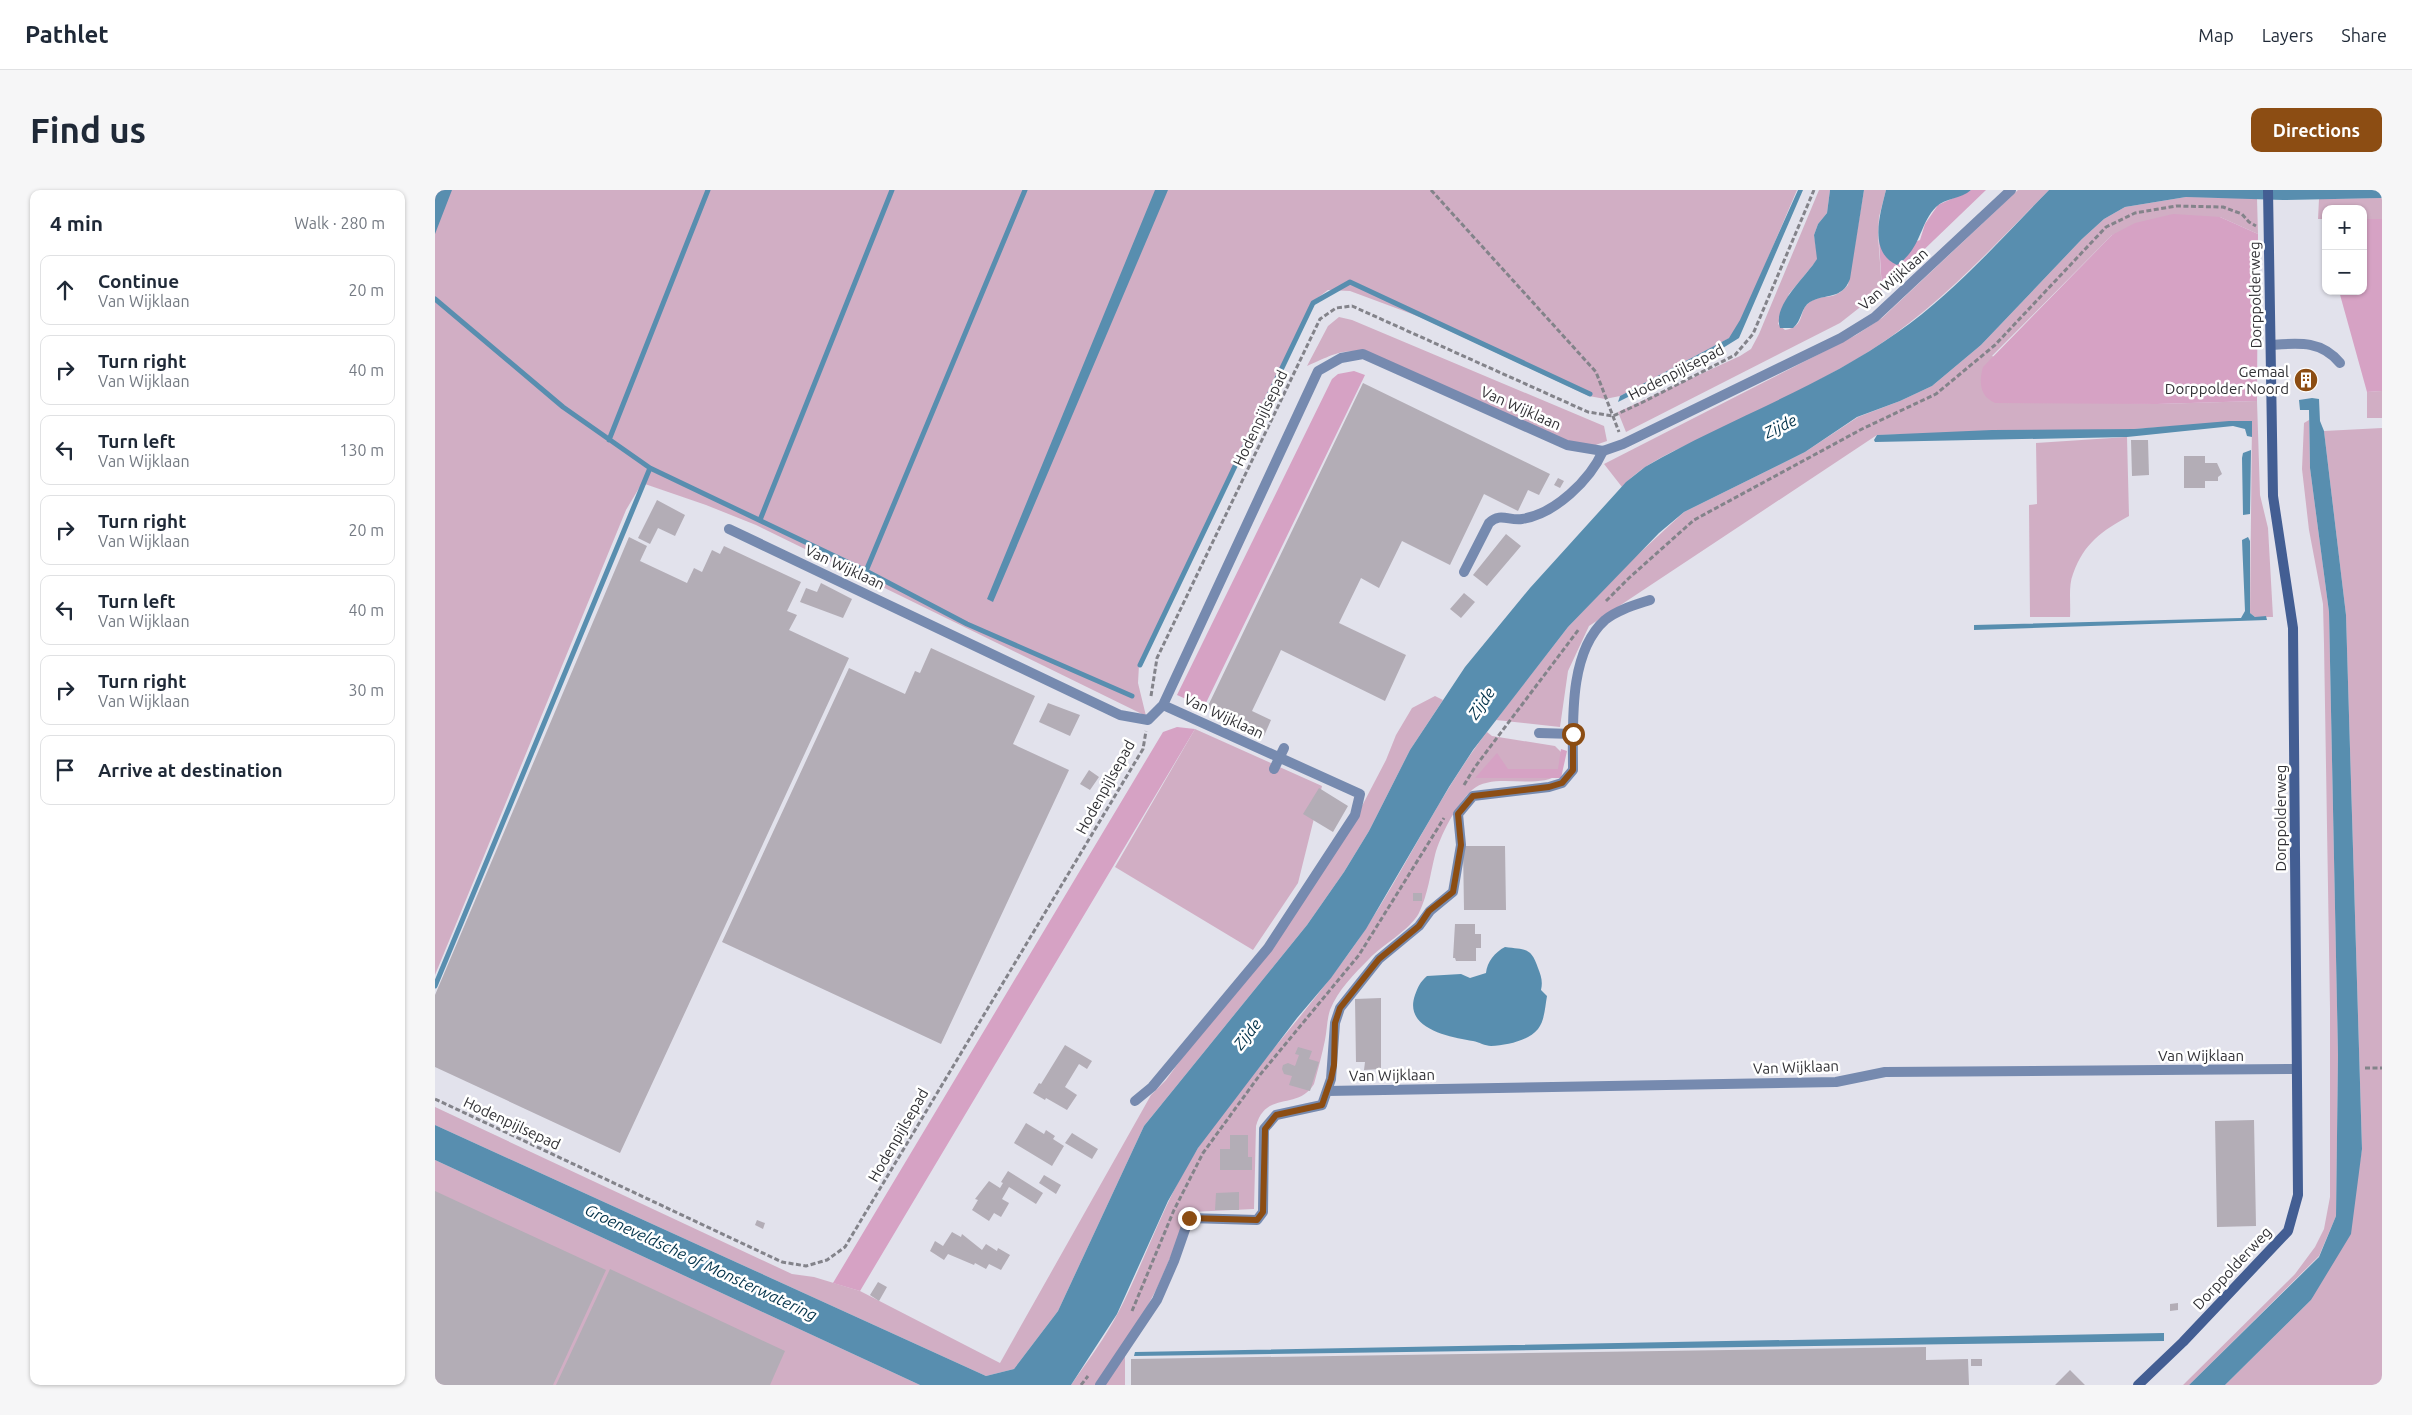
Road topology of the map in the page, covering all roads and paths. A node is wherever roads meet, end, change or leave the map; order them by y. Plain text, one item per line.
1 (1431, 190) edge
2 (1814, 190) edge
3 (2011, 190) edge
4 (2268, 190) edge
5 (2269, 233) junction
6 (2271, 344) junction
7 (2340, 363) dead end
8 (1613, 416) junction
9 (1623, 444) junction
10 (1603, 451) junction
11 (729, 529) dead end
12 (1464, 572) dead end
13 (1650, 600) dead end
14 (1603, 605) dead end
15 (1583, 625) dead end
16 (1163, 705) junction
17 (1148, 720) junction
18 (1539, 733) dead end
19 (1573, 734) junction
20 (1282, 753) junction
21 (1274, 769) dead end
22 (1461, 792) dead end
23 (1446, 816) dead end
24 (2365, 1068) dead end
25 (2382, 1068) edge
26 (2296, 1069) junction
27 (1327, 1091) junction
28 (435, 1099) edge
29 (1135, 1101) dead end
30 (1131, 1312) dead end
31 (1092, 1370) dead end
32 (1081, 1385) edge
33 (1100, 1385) edge
34 (2138, 1385) edge

1 - 8 path
2 - 8 path, Hodenpijlsepad
3 - 9 street, Van Wijklaan
4 - 5 street, Dorppolderweg
5 - 6 street, Dorppolderweg
5 - 14 path
6 - 7 street
6 - 26 street, Dorppolderweg
8 - 9 path
8 - 17 path, Hodenpijlsepad
9 - 10 street, Van Wijklaan
10 - 12 street
10 - 16 street, Van Wijklaan
11 - 17 street, Van Wijklaan
13 - 19 street, Van Wijklaan
15 - 22 path
16 - 17 street, Van Wijklaan
16 - 20 street, Van Wijklaan
17 - 28 path, Hodenpijlsepad
18 - 19 street
19 - 27 street, Van Wijklaan
20 - 21 street
20 - 29 street, Van Wijklaan
23 - 30 path
24 - 25 path
26 - 27 street, Van Wijklaan
26 - 34 street, Dorppolderweg
27 - 33 street, Van Wijklaan
31 - 32 path

